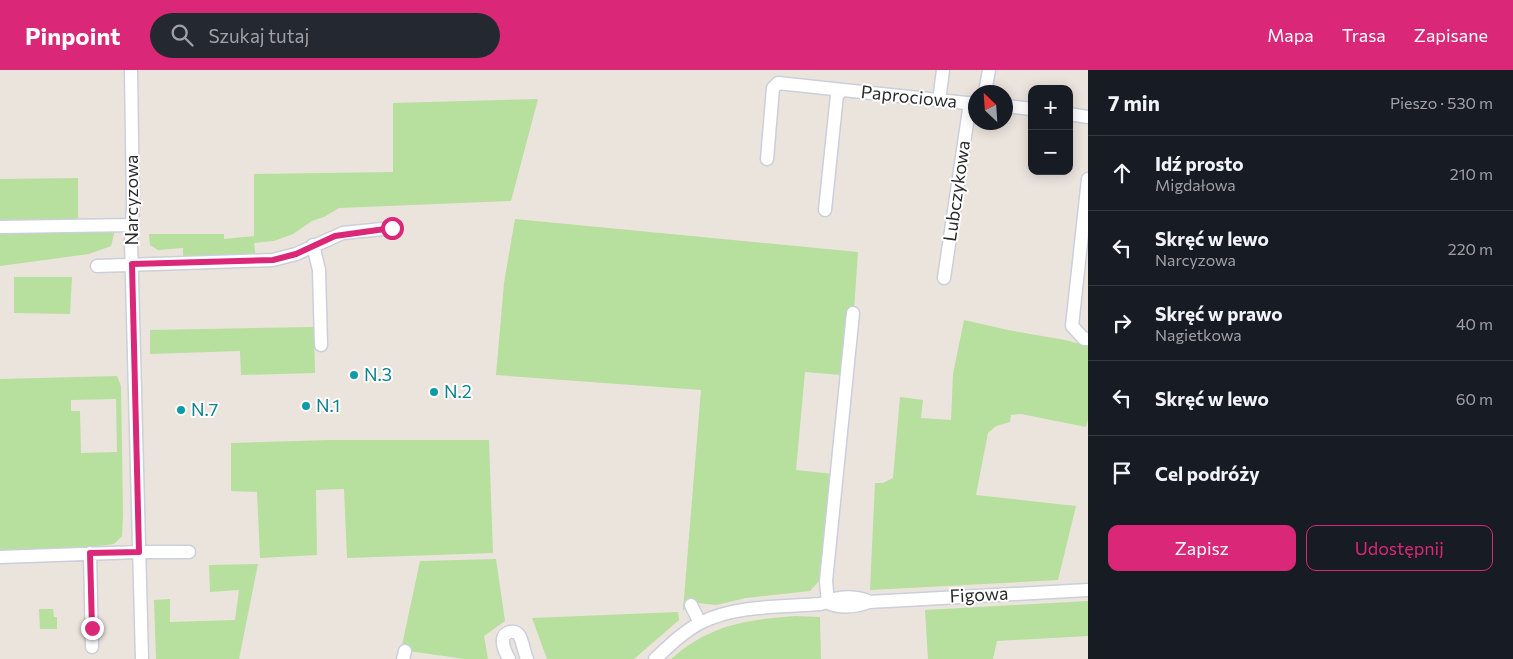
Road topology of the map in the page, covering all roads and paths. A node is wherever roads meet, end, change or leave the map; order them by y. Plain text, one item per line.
1 (131, 70) edge
2 (943, 70) edge
3 (989, 70) edge
4 (986, 85) edge
5 (843, 90) junction
6 (939, 101) junction
7 (968, 103) edge
8 (1013, 107) edge
9 (1028, 109) edge
10 (1073, 115) edge
11 (1088, 117) edge
12 (969, 130) edge
13 (767, 159) dead end
14 (1088, 179) edge
15 (825, 210) dead end
16 (133, 225) junction
17 (0, 227) edge
18 (392, 228) dead end
19 (313, 245) junction
20 (132, 264) junction
21 (97, 266) dead end
22 (944, 278) dead end
23 (853, 313) dead end
24 (1088, 339) edge
25 (321, 345) dead end
26 (139, 552) junction
27 (189, 552) dead end
28 (90, 553) junction
29 (0, 557) edge
30 (1088, 590) edge
31 (828, 603) junction
32 (691, 605) dead end
33 (700, 623) junction
34 (92, 648) dead end
35 (508, 658) edge
36 (142, 659) edge
37 (527, 659) edge
38 (655, 659) edge

1 - 16 street, Narcyzowa
2 - 6 street
3 - 4 street
5 - 6 street, Paprociowa
5 - 13 street, Paprociowa
5 - 15 street
6 - 7 street, Paprociowa
8 - 9 street
10 - 11 street
12 - 22 street, Lubczykowa
14 - 24 street
16 - 17 street
16 - 20 street, Narcyzowa
18 - 19 street
19 - 20 street
19 - 25 street
20 - 21 street
20 - 26 street, Narcyzowa
23 - 31 street
26 - 27 street
26 - 28 street
26 - 36 street, Narcyzowa
28 - 29 street
28 - 34 street
30 - 31 street, Figowa
31 - 33 street
32 - 33 street
33 - 38 street
35 - 37 street

